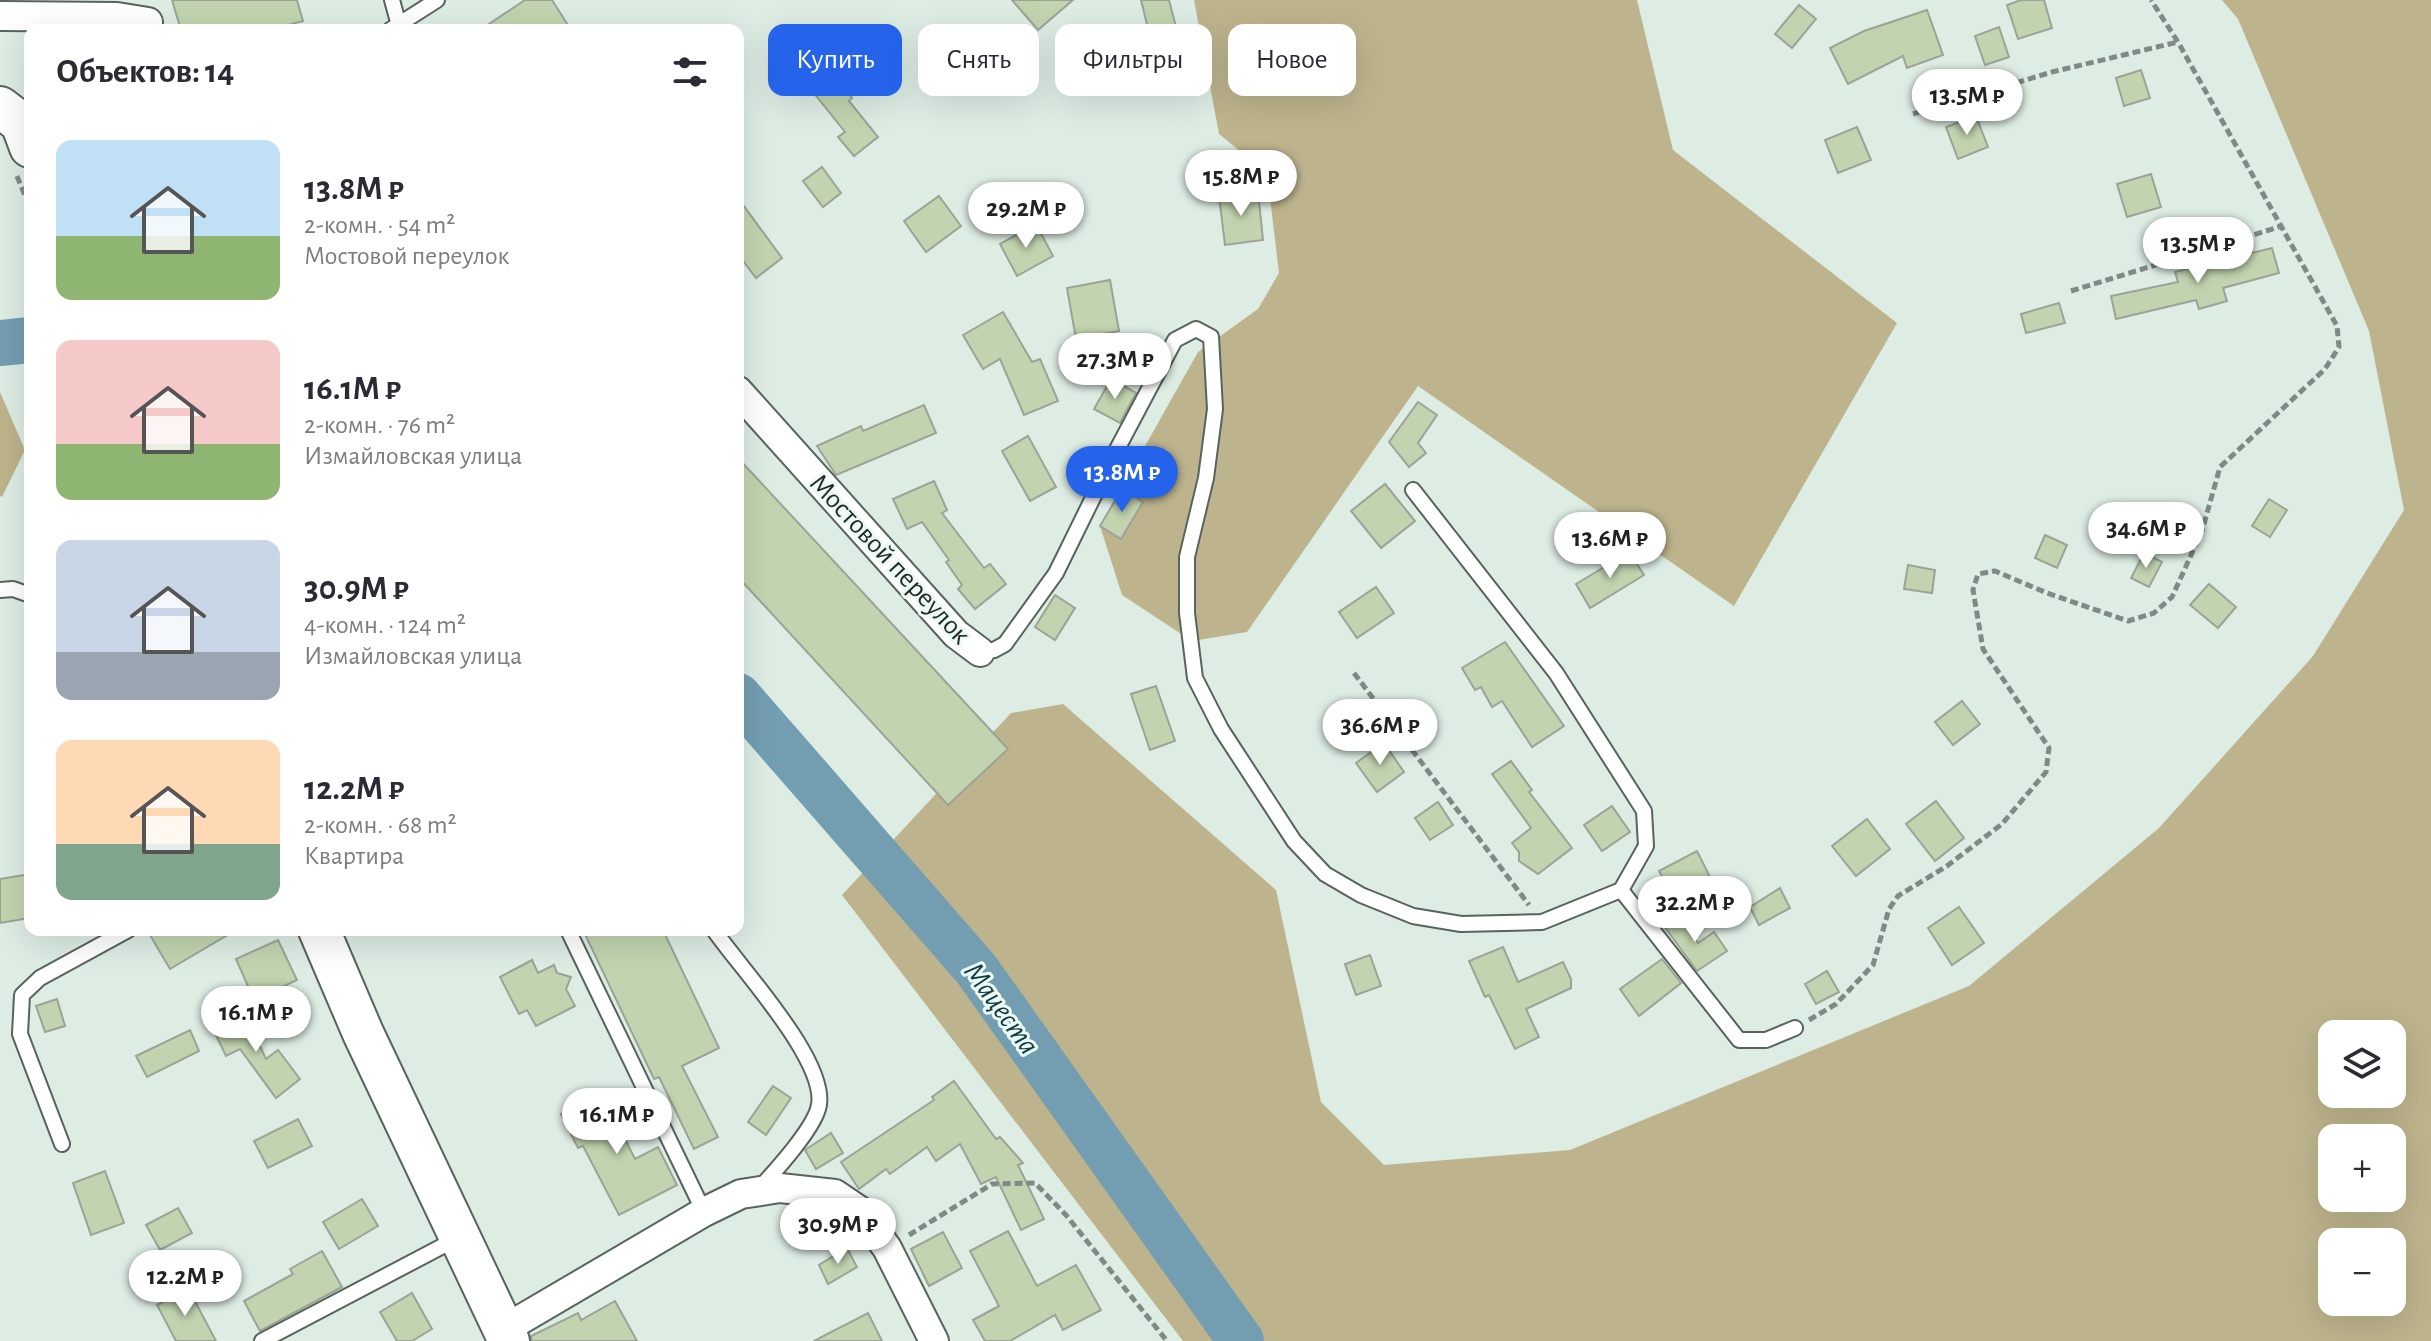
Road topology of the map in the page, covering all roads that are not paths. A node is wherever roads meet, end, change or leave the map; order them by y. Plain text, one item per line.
1 (392, 0) edge
2 (437, 0) edge
3 (0, 16) edge
4 (148, 17) edge
5 (394, 24) edge
6 (397, 24) edge
7 (744, 398) edge
8 (1413, 490) dead end
9 (0, 590) edge
10 (24, 593) edge
11 (980, 652) joint
12 (1621, 890) junction
13 (117, 936) edge
14 (322, 936) edge
15 (571, 936) edge
16 (719, 936) edge
17 (1795, 1028) road end
18 (62, 1144) dead end
19 (758, 1190) junction
20 (704, 1212) junction
21 (459, 1238) junction
22 (506, 1335) edge
23 (262, 1341) edge
24 (934, 1341) edge

1 - 5 lane
2 - 6 lane
3 - 4 street
7 - 11 street, Мостовой переулок
8 - 12 lane
9 - 10 lane
11 - 12 lane, Мостовой переулок
12 - 17 lane
13 - 18 lane
14 - 21 street
15 - 20 lane
16 - 19 lane
19 - 20 street
19 - 24 street
20 - 22 street
21 - 22 street
21 - 23 lane

